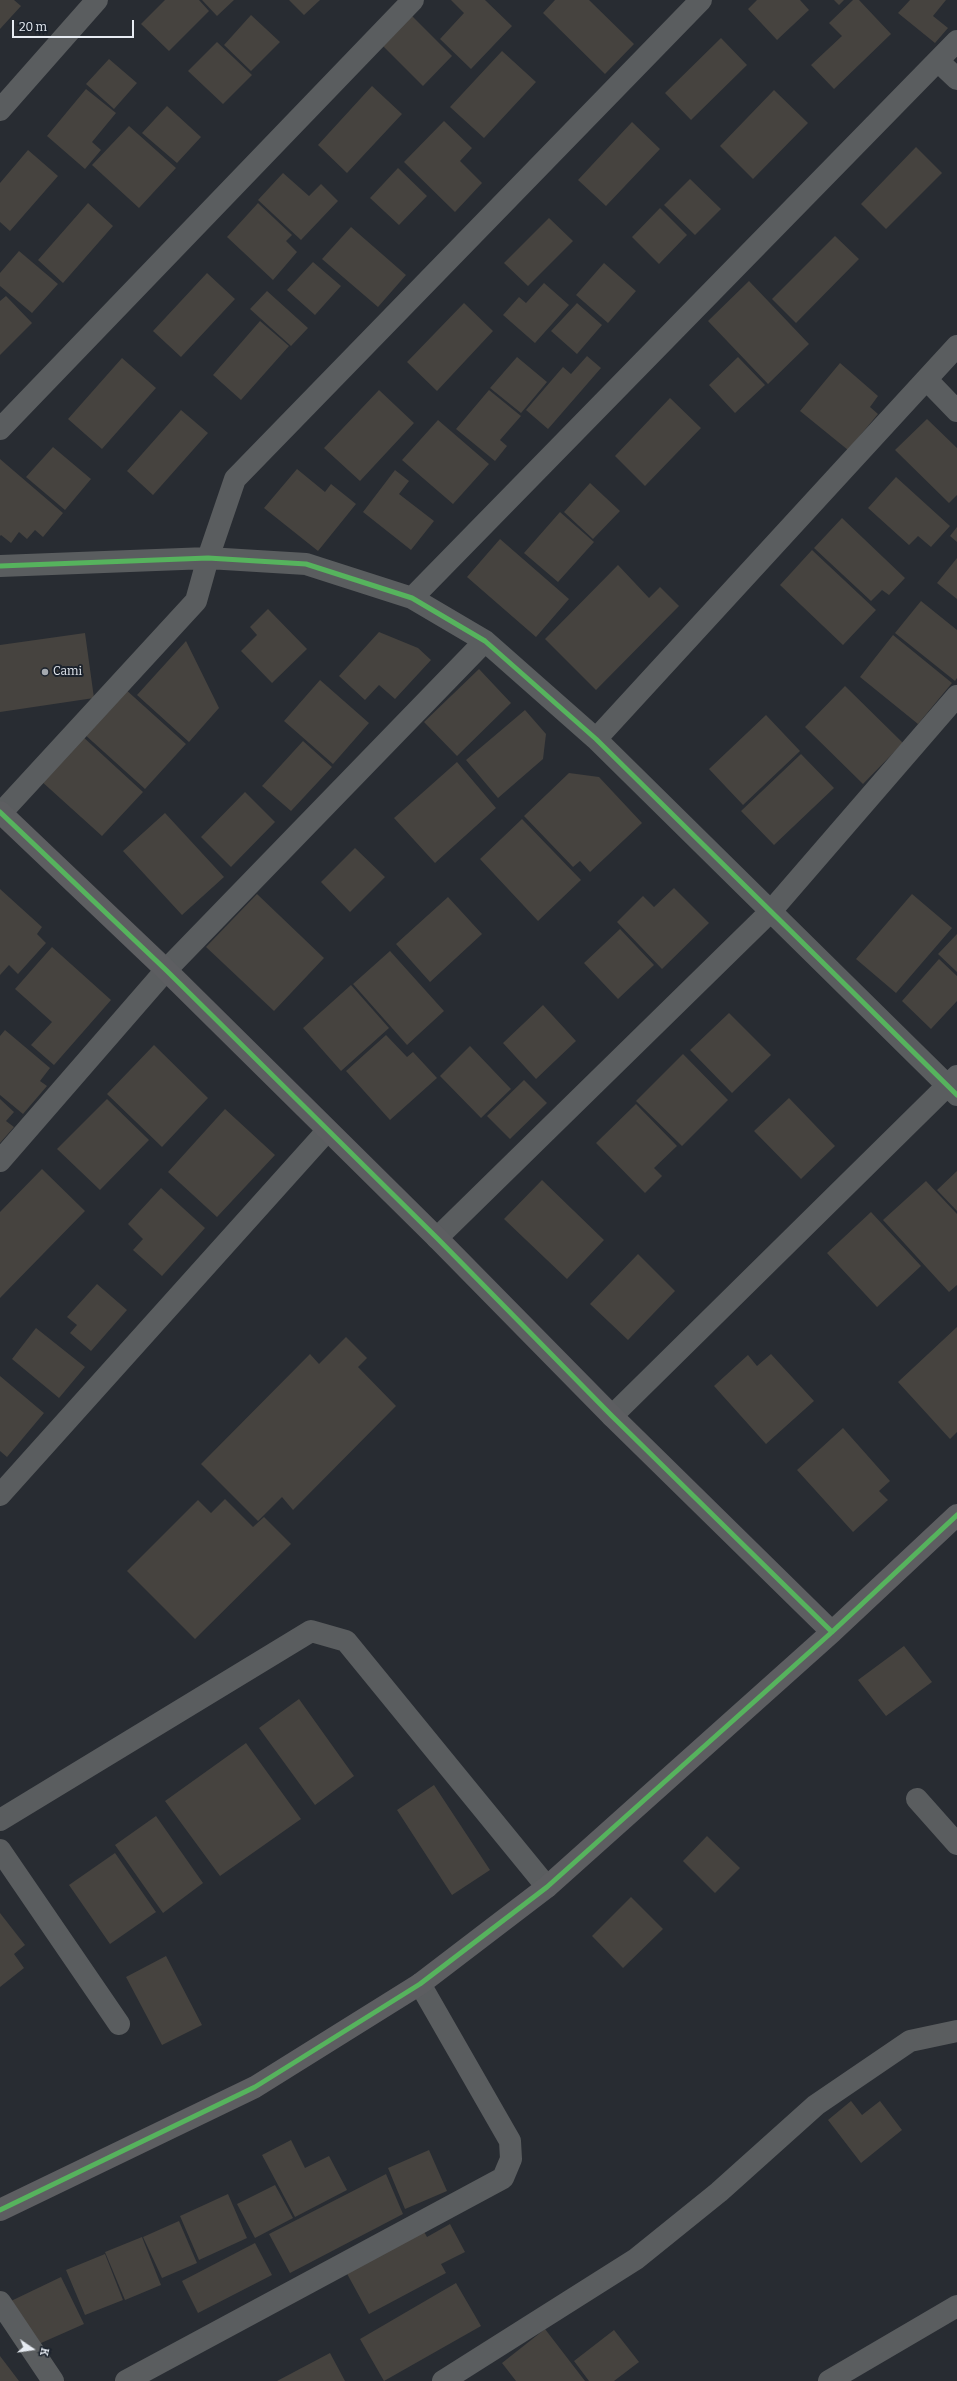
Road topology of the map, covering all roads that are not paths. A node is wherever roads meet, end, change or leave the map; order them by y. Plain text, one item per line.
1 (97, 0) edge
2 (413, 0) edge
3 (701, 0) edge
4 (957, 41) edge
5 (938, 61) junction
6 (957, 79) edge
7 (0, 110) edge
8 (957, 346) edge
9 (927, 380) junction
10 (957, 411) edge
11 (0, 429) edge
12 (208, 558) junction
13 (0, 566) edge
14 (412, 598) junction
15 (484, 641) junction
16 (957, 696) edge
17 (596, 739) junction
18 (0, 813) edge
19 (771, 911) junction
20 (166, 970) junction
21 (954, 1086) edge
22 (327, 1131) junction
23 (0, 1161) edge
24 (437, 1238) junction
25 (612, 1416) junction
26 (0, 1495) edge
27 (957, 1515) edge
28 (832, 1632) junction
29 (917, 1799) dead end
30 (0, 1820) edge
31 (957, 1844) edge
32 (0, 1850) edge
33 (547, 1887) junction
34 (420, 1984) junction
35 (119, 2024) dead end
36 (957, 2031) edge
37 (0, 2210) edge
38 (0, 2302) edge
39 (957, 2306) edge
40 (53, 2381) edge
41 (126, 2381) edge
42 (443, 2381) edge
43 (829, 2381) edge

1 - 7 street
2 - 11 street
3 - 12 street
4 - 5 street
5 - 6 street
5 - 14 street
8 - 9 street
9 - 10 street
9 - 17 street
12 - 13 street
12 - 14 street
12 - 18 street
14 - 15 street
15 - 17 street
15 - 20 street
16 - 19 street
17 - 19 street
18 - 20 street
19 - 21 street
19 - 24 street
20 - 22 street
20 - 23 street
21 - 25 street
22 - 24 street
22 - 26 street
24 - 25 street
25 - 28 street
27 - 28 street
28 - 33 street
29 - 31 street
30 - 33 street
32 - 35 street
33 - 34 street
34 - 37 street
34 - 41 street
36 - 42 street
38 - 40 street
39 - 43 street

